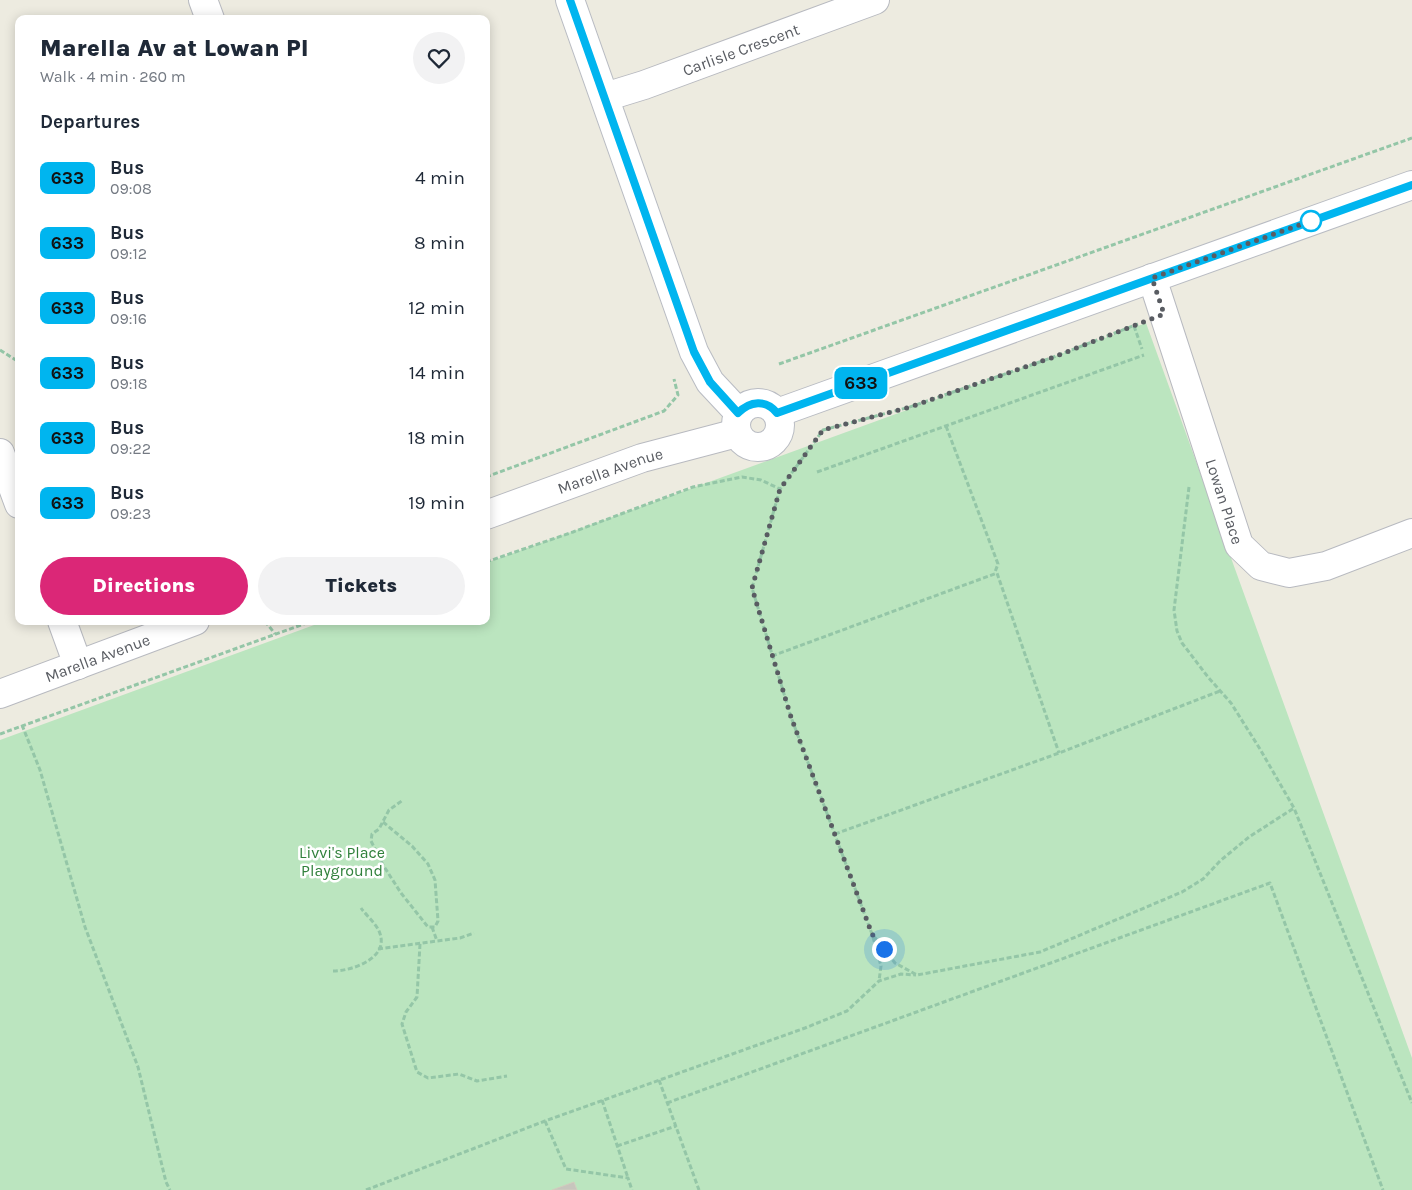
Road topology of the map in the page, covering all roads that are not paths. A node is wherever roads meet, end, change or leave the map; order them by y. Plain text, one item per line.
1 (203, 0) edge
2 (570, 0) edge
3 (875, 0) edge
4 (209, 15) edge
5 (605, 97) junction
6 (1412, 185) edge
7 (1152, 278) junction
8 (777, 413) junction
9 (738, 423) junction
10 (0, 453) edge
11 (15, 493) edge
12 (490, 514) edge
13 (1412, 533) edge
14 (63, 625) edge
15 (185, 625) edge
16 (78, 666) junction
17 (0, 694) edge

1 - 4 street
2 - 5 street
3 - 5 street, Carlisle Crescent
5 - 9 street
6 - 7 street
7 - 8 street
7 - 13 street, Lowan Place
8 - 9 street
8 - 9 street
9 - 12 street, Marella Avenue
10 - 11 street
14 - 16 street
15 - 16 street, Marella Avenue
16 - 17 street, Marella Avenue

